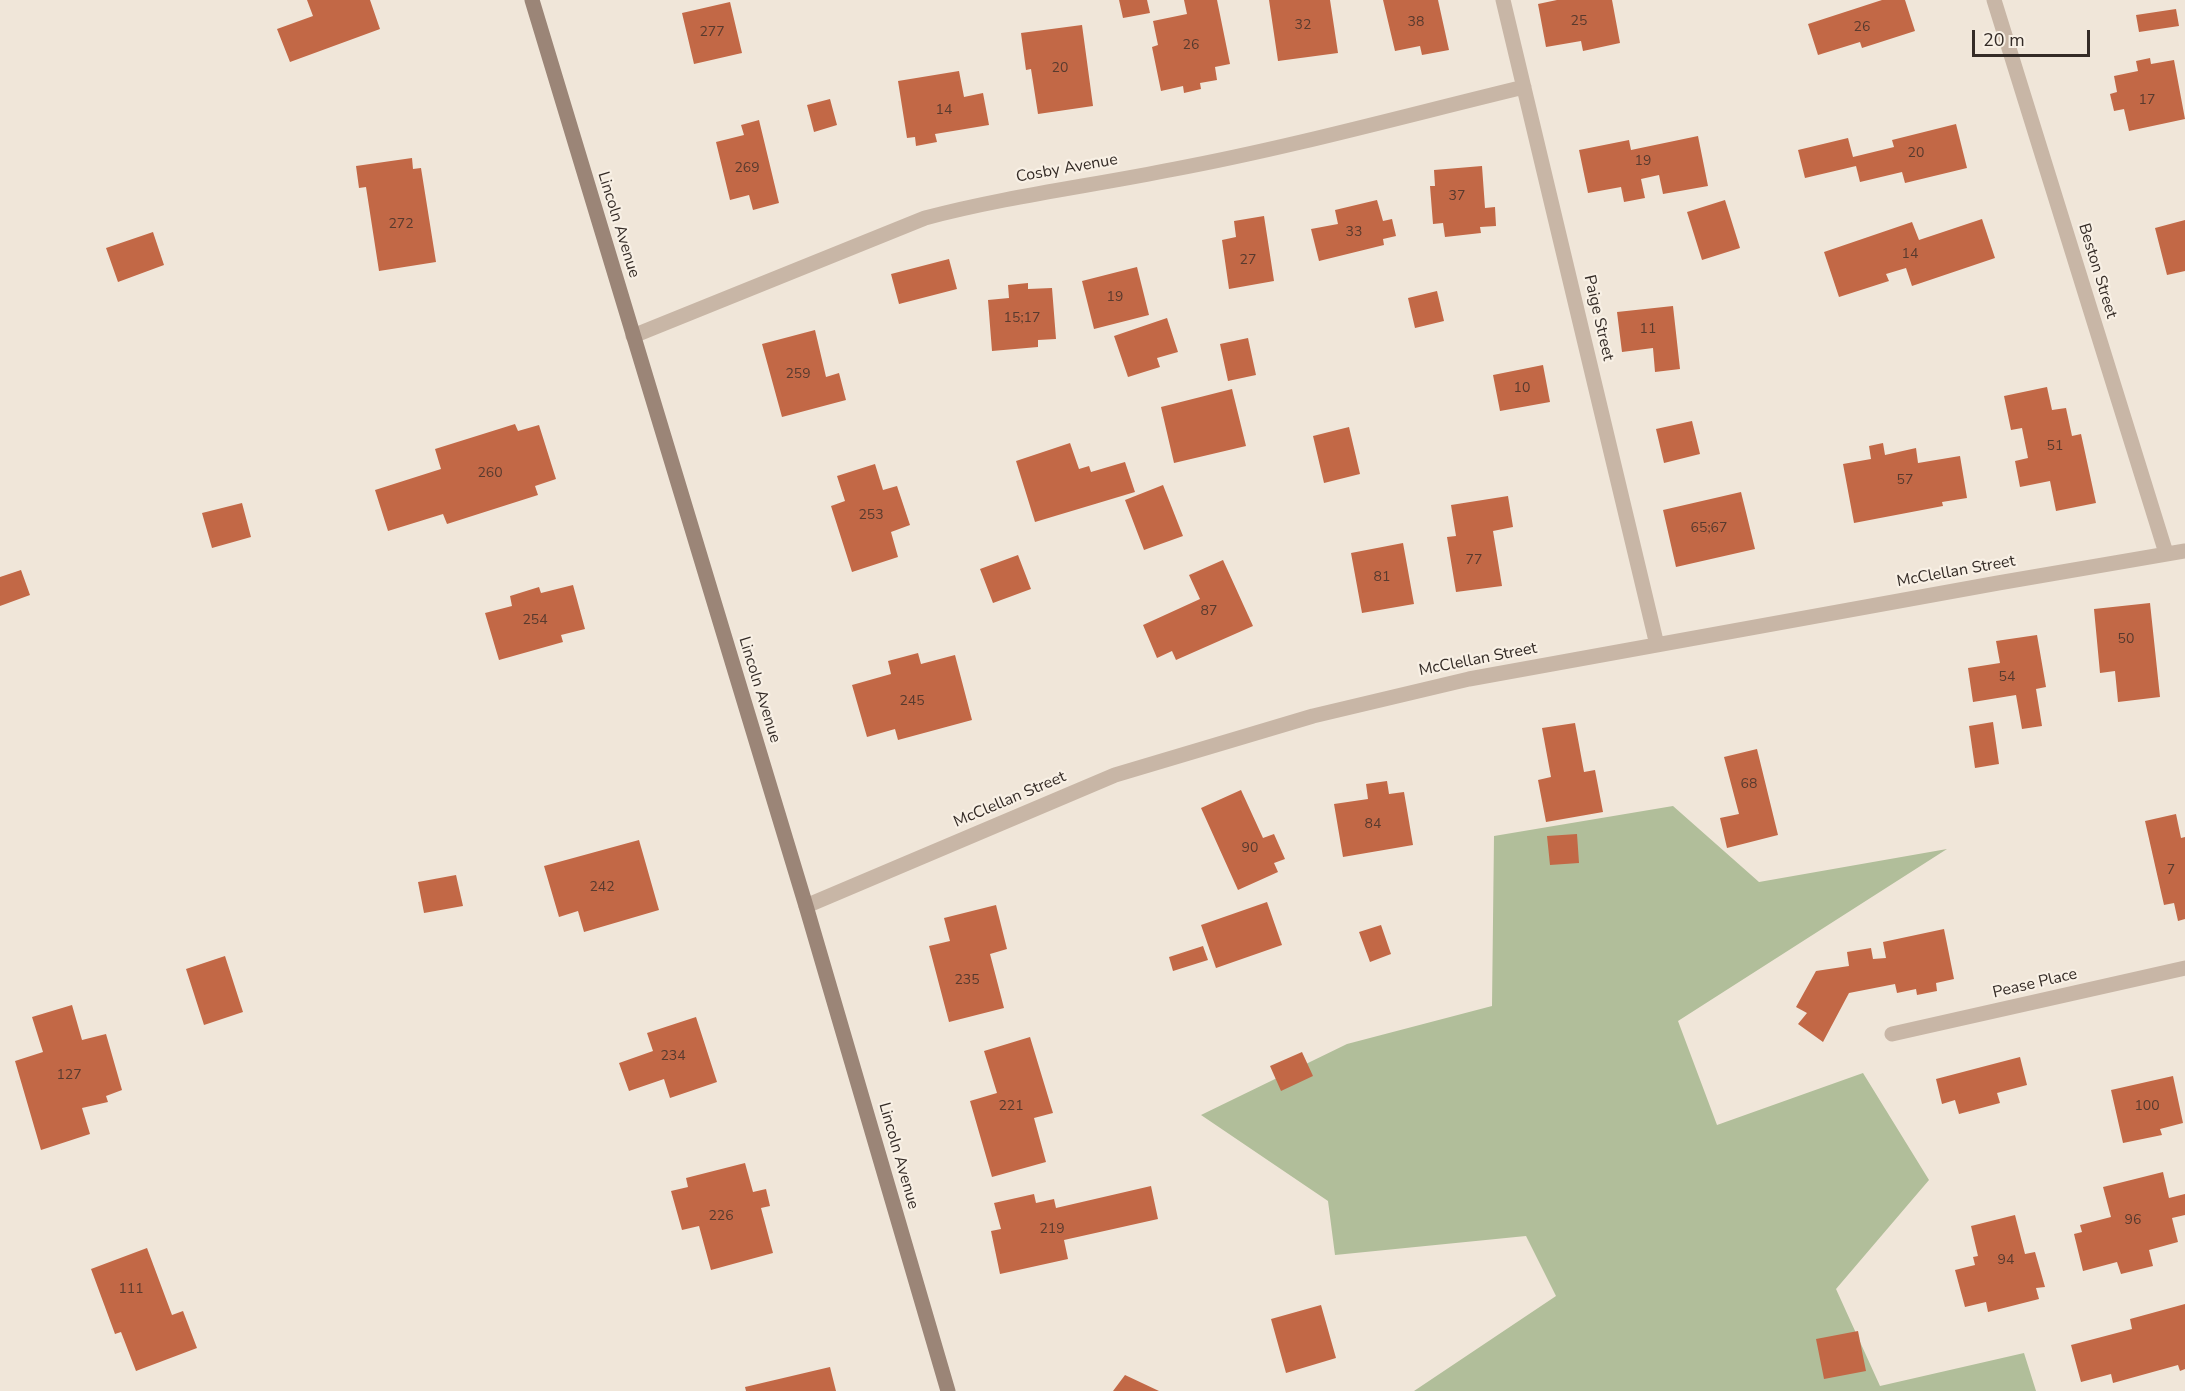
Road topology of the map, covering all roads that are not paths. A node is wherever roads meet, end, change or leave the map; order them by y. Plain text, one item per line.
1 (532, 0) edge
2 (1503, 0) edge
3 (1994, 0) edge
4 (1524, 87) junction
5 (633, 336) junction
6 (2185, 551) edge
7 (2166, 553) junction
8 (1657, 645) junction
9 (806, 906) junction
10 (2185, 968) edge
11 (1893, 1034) dead end
12 (948, 1391) edge

1 - 5 street, Lincoln Avenue
2 - 4 street, Paige Street
3 - 7 street, Beston Street
4 - 5 street, Cosby Avenue
4 - 8 street, Paige Street
5 - 9 street, Lincoln Avenue
6 - 7 street, McClellan Street
7 - 8 street, McClellan Street
8 - 9 street, McClellan Street
9 - 12 street, Lincoln Avenue
10 - 11 street, Pease Place

